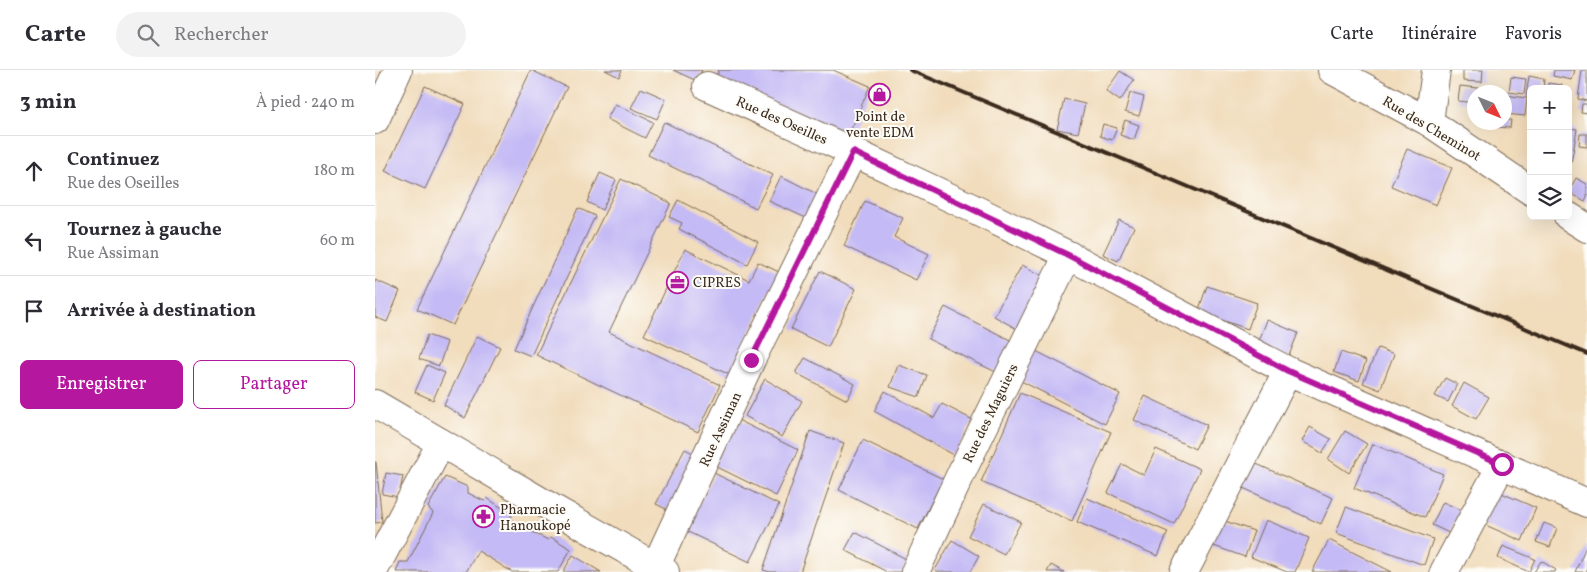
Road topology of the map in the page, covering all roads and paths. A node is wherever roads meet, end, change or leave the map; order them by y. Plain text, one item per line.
1 (398, 70) edge
2 (1331, 70) edge
3 (1437, 70) edge
4 (707, 86) dead end
5 (375, 120) edge
6 (1429, 122) junction
7 (853, 152) junction
8 (1527, 187) edge
9 (1572, 219) edge
10 (1587, 228) edge
11 (1068, 255) junction
12 (1288, 371) junction
13 (375, 404) edge
14 (441, 443) junction
15 (1502, 464) junction
16 (1587, 503) edge
17 (375, 568) edge
18 (658, 570) edge
19 (915, 572) edge
20 (1184, 572) edge
21 (1444, 572) edge

1 - 5 street
2 - 6 street, Rue des Cheminot
3 - 6 street
4 - 7 street, Rue des Oseilles
6 - 8 street, Rue des Cheminot
7 - 11 street, Rue des Oseilles
7 - 18 street, Rue Assiman
9 - 10 street
11 - 12 street, Rue des Oseilles
11 - 19 street, Rue des Maguiers
12 - 15 street, Rue des Oseilles
12 - 20 street
13 - 14 street
14 - 17 street
14 - 18 street
15 - 16 street, Rue des Oseilles
15 - 21 street

